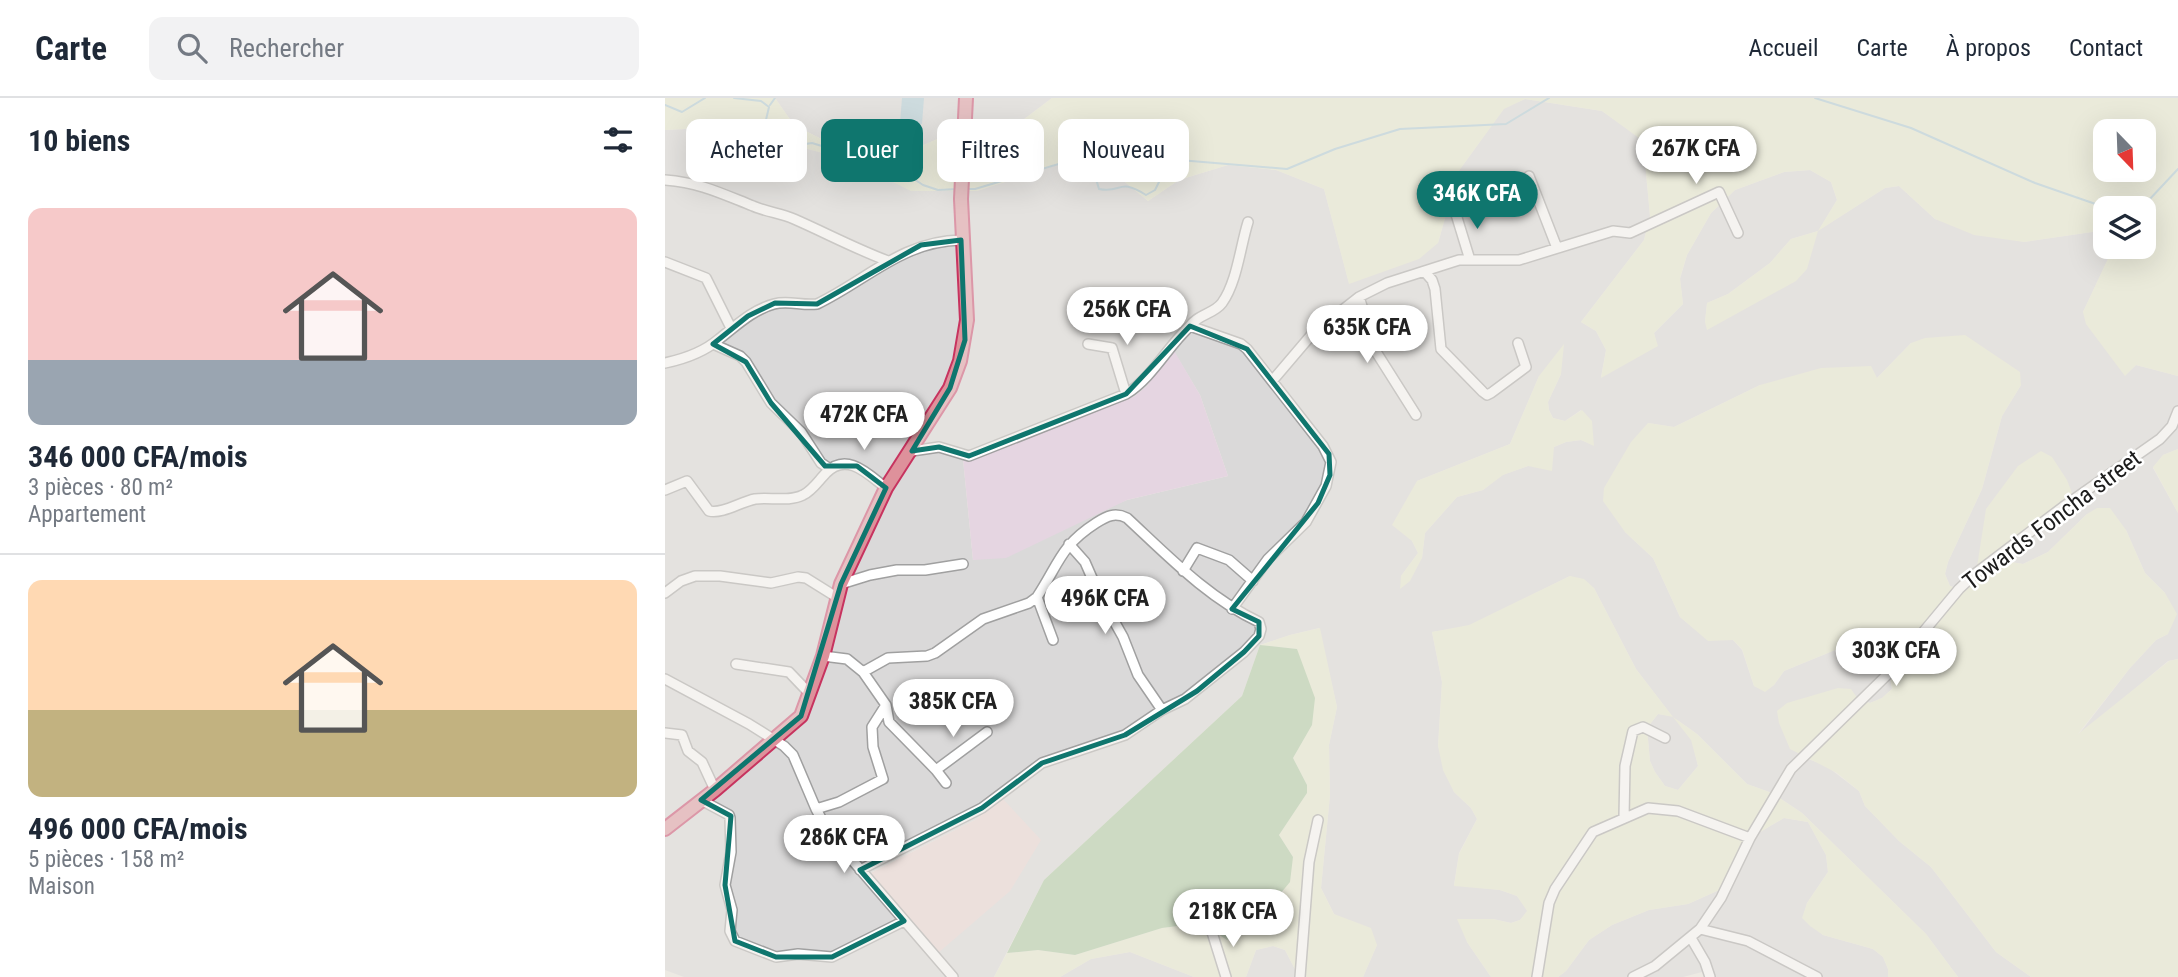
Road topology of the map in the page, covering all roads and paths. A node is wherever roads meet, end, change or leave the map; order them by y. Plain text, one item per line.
1 (966, 98) edge
2 (1529, 176) dead end
3 (665, 180) edge
4 (1455, 211) dead end
5 (1248, 222) dead end
6 (1738, 233) dead end
7 (961, 240) junction
8 (1557, 248) junction
9 (1470, 260) junction
10 (888, 261) junction
11 (665, 262) edge
12 (1425, 272) junction
13 (1359, 297) junction
14 (1190, 326) junction
15 (730, 328) junction
16 (1518, 343) dead end
17 (713, 344) junction
18 (1088, 344) dead end
19 (665, 363) edge
20 (1273, 380) junction
21 (1126, 394) junction
22 (2178, 411) edge
23 (1416, 415) dead end
24 (912, 451) junction
25 (830, 469) junction
26 (886, 488) junction
27 (665, 491) edge
28 (1069, 544) junction
29 (964, 564) dead end
30 (1183, 570) junction
31 (1253, 580) junction
32 (841, 584) junction
33 (665, 593) edge
34 (1037, 597) junction
35 (838, 598) junction
36 (1233, 609) junction
37 (1053, 640) dead end
38 (823, 656) junction
39 (736, 664) dead end
40 (863, 672) junction
41 (665, 679) edge
42 (810, 694) junction
43 (886, 705) junction
44 (1162, 709) junction
45 (987, 732) dead end
46 (665, 733) edge
47 (1665, 738) dead end
48 (773, 739) junction
49 (936, 770) junction
50 (946, 783) dead end
51 (715, 790) junction
52 (701, 800) junction
53 (816, 809) junction
54 (1624, 817) junction
55 (1318, 820) dead end
56 (665, 829) edge
57 (1750, 838) junction
58 (860, 870) junction
59 (904, 921) junction
60 (1211, 929) dead end
61 (1700, 929) junction
62 (1692, 938) junction
63 (953, 977) edge
64 (1226, 977) edge
65 (1300, 977) edge
66 (1537, 977) edge
67 (1633, 977) edge
68 (1710, 977) edge
69 (1817, 977) edge

1 - 7 highway
2 - 8 street
3 - 10 street
4 - 9 street
5 - 14 street
6 - 8 street
7 - 10 street
7 - 24 highway
8 - 9 street
9 - 12 street
10 - 15 street
11 - 15 street
12 - 13 street
12 - 16 street
13 - 20 street
13 - 23 street
14 - 20 street
14 - 21 street
15 - 17 street
17 - 19 street
17 - 25 street
18 - 21 street
20 - 31 street
21 - 24 street
22 - 57 street, Towards Foncha street
24 - 26 highway
25 - 26 street
25 - 27 street
26 - 32 highway
28 - 30 street
28 - 34 street
28 - 44 street
29 - 32 street
30 - 31 street
30 - 36 street
31 - 36 street
32 - 35 highway
33 - 35 street
34 - 37 street
34 - 40 street
35 - 38 highway
36 - 44 street
38 - 40 street
38 - 42 highway
39 - 42 street
40 - 43 street
41 - 48 street
42 - 48 highway
43 - 49 street
43 - 53 street
44 - 58 street
45 - 49 street
46 - 51 street
47 - 54 street
48 - 51 highway
48 - 53 street
49 - 50 street
51 - 52 highway
52 - 56 highway
52 - 59 street
53 - 58 street
54 - 57 street
54 - 66 street
55 - 65 street
57 - 61 street, Towards Foncha street
58 - 59 street
59 - 63 street
60 - 64 street
61 - 62 street, Towards Foncha street
61 - 69 street
62 - 67 street, Towards Foncha street
62 - 68 street

